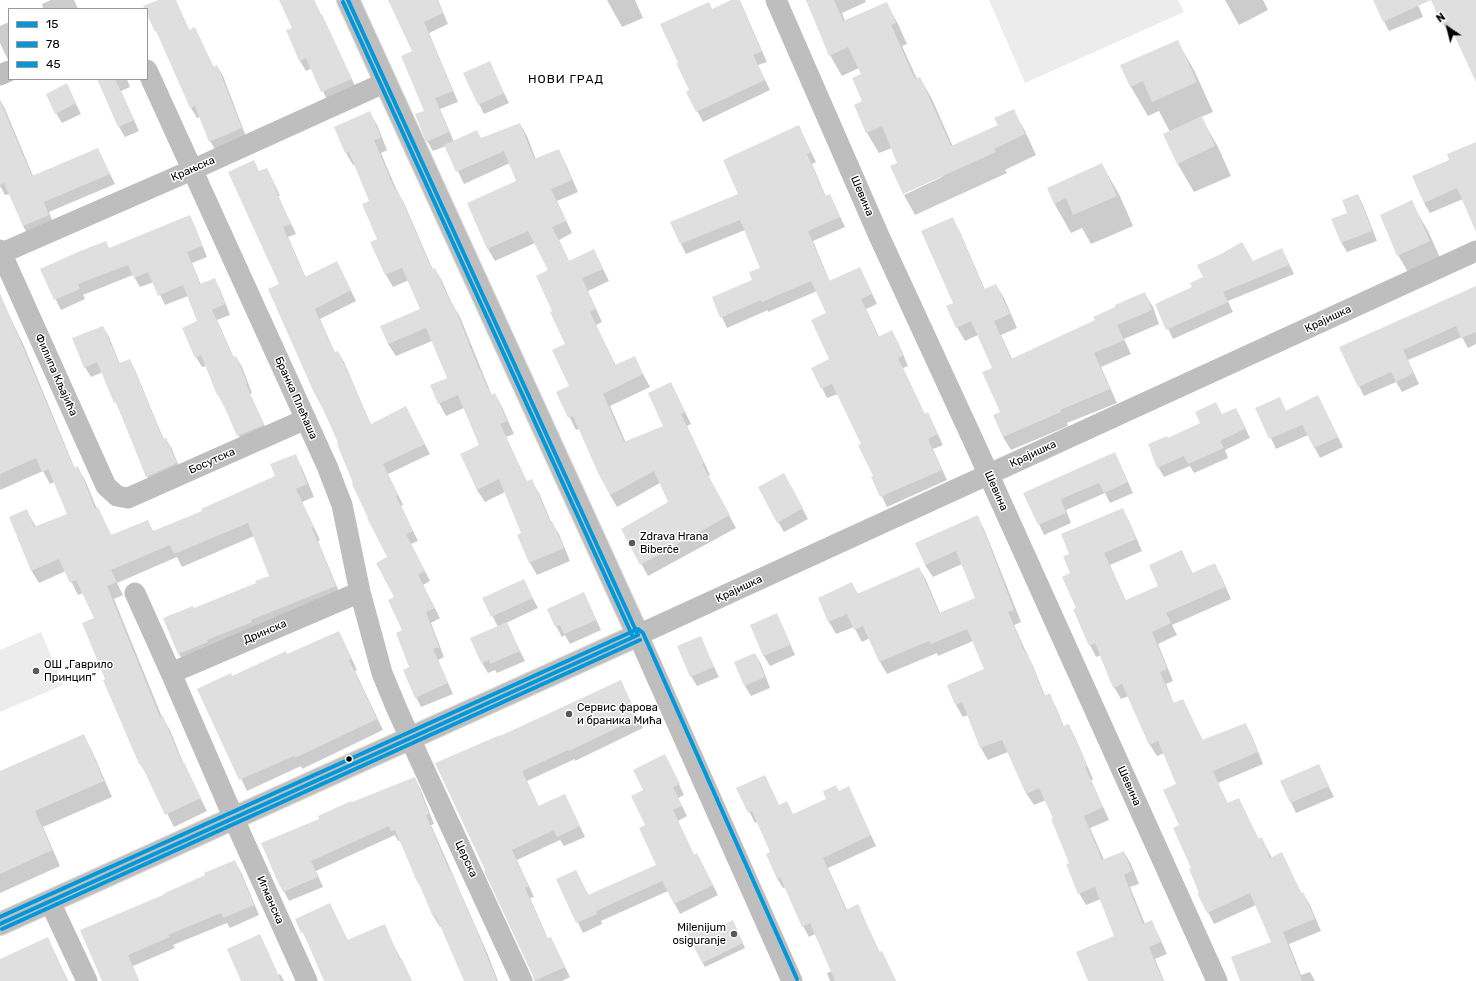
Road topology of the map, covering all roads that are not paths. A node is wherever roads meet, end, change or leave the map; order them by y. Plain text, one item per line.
1 (348, 0) edge
2 (776, 0) edge
3 (148, 72) edge
4 (386, 82) junction
5 (192, 170) junction
6 (1476, 251) edge
7 (1, 252) edge
8 (306, 419) junction
9 (988, 474) junction
10 (116, 496) joint
11 (360, 592) junction
12 (135, 593) dead end
13 (638, 635) junction
14 (171, 673) junction
15 (410, 738) junction
16 (234, 818) junction
17 (50, 902) junction
18 (0, 924) edge
19 (86, 981) edge
20 (307, 981) edge
21 (522, 981) edge
22 (792, 981) edge
23 (1217, 981) edge

1 - 4 main road
2 - 9 street, Шевина
3 - 5 street, Бранка Плећаша
4 - 5 street, Крањска
4 - 13 main road
5 - 7 street, Крањска
5 - 8 street, Бранка Плећаша
6 - 9 street, Крајишка
7 - 10 street, Филипа Кљајића
8 - 10 street, Босутска
8 - 11 street, Бранка Плећаша
9 - 13 street, Крајишка
9 - 23 street, Шевина
11 - 14 street, Дринска
11 - 15 street, Бранка Плећаша
12 - 14 street
13 - 15 main road, Крајишка
13 - 22 street
14 - 16 street
15 - 16 main road, Крајишка
15 - 21 street, Церска
16 - 17 main road, Крајишка
16 - 20 street, Игманска
17 - 18 main road, Крајишка
17 - 19 street

